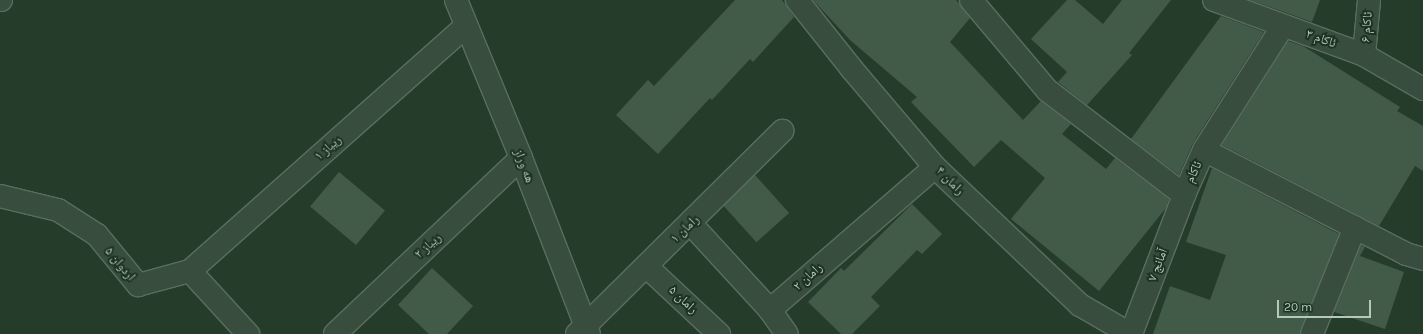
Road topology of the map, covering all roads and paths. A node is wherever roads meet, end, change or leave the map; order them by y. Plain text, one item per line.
1 (456, 0) edge
2 (798, 0) edge
3 (971, 0) edge
4 (1214, 0) edge
5 (1369, 0) edge
6 (466, 26) junction
7 (1283, 26) junction
8 (1364, 55) junction
9 (1423, 89) edge
10 (782, 131) dead end
11 (1204, 150) junction
12 (521, 158) junction
13 (935, 167) junction
14 (1184, 195) junction
15 (0, 196) edge
16 (691, 224) junction
17 (1355, 227) junction
18 (1423, 259) edge
19 (646, 266) junction
20 (190, 271) junction
21 (770, 310) junction
22 (584, 331) edge
23 (248, 334) edge
24 (335, 334) edge
25 (719, 334) edge
26 (787, 334) edge
27 (1131, 334) edge
28 (1312, 334) edge

1 - 6 street, هه وراز
2 - 13 street, رامان ۴
3 - 14 street, ئاکام
4 - 7 street, ئاکام ۳
5 - 8 street, ئاکام ۶
6 - 12 street, هه وراز
6 - 20 street, ریباز ۱
7 - 8 street, ئاکام ۳
7 - 11 street
8 - 9 street, ئاکام ۳
10 - 16 street, رامان ۱
11 - 14 street, ئاکام
11 - 17 street, ئاکام
12 - 22 street, هه وراز
12 - 24 street, ریباز ۲
13 - 21 street, رامان ۲
13 - 27 street, رامان ۴
14 - 27 street, آمانج ۷
15 - 20 street, اردوان ۵
16 - 19 street, رامان ۱
16 - 21 street
17 - 18 street, ئاکام
17 - 28 street
19 - 22 street, رامان ۱
19 - 25 street, رامان ۵
20 - 23 street
21 - 26 street

